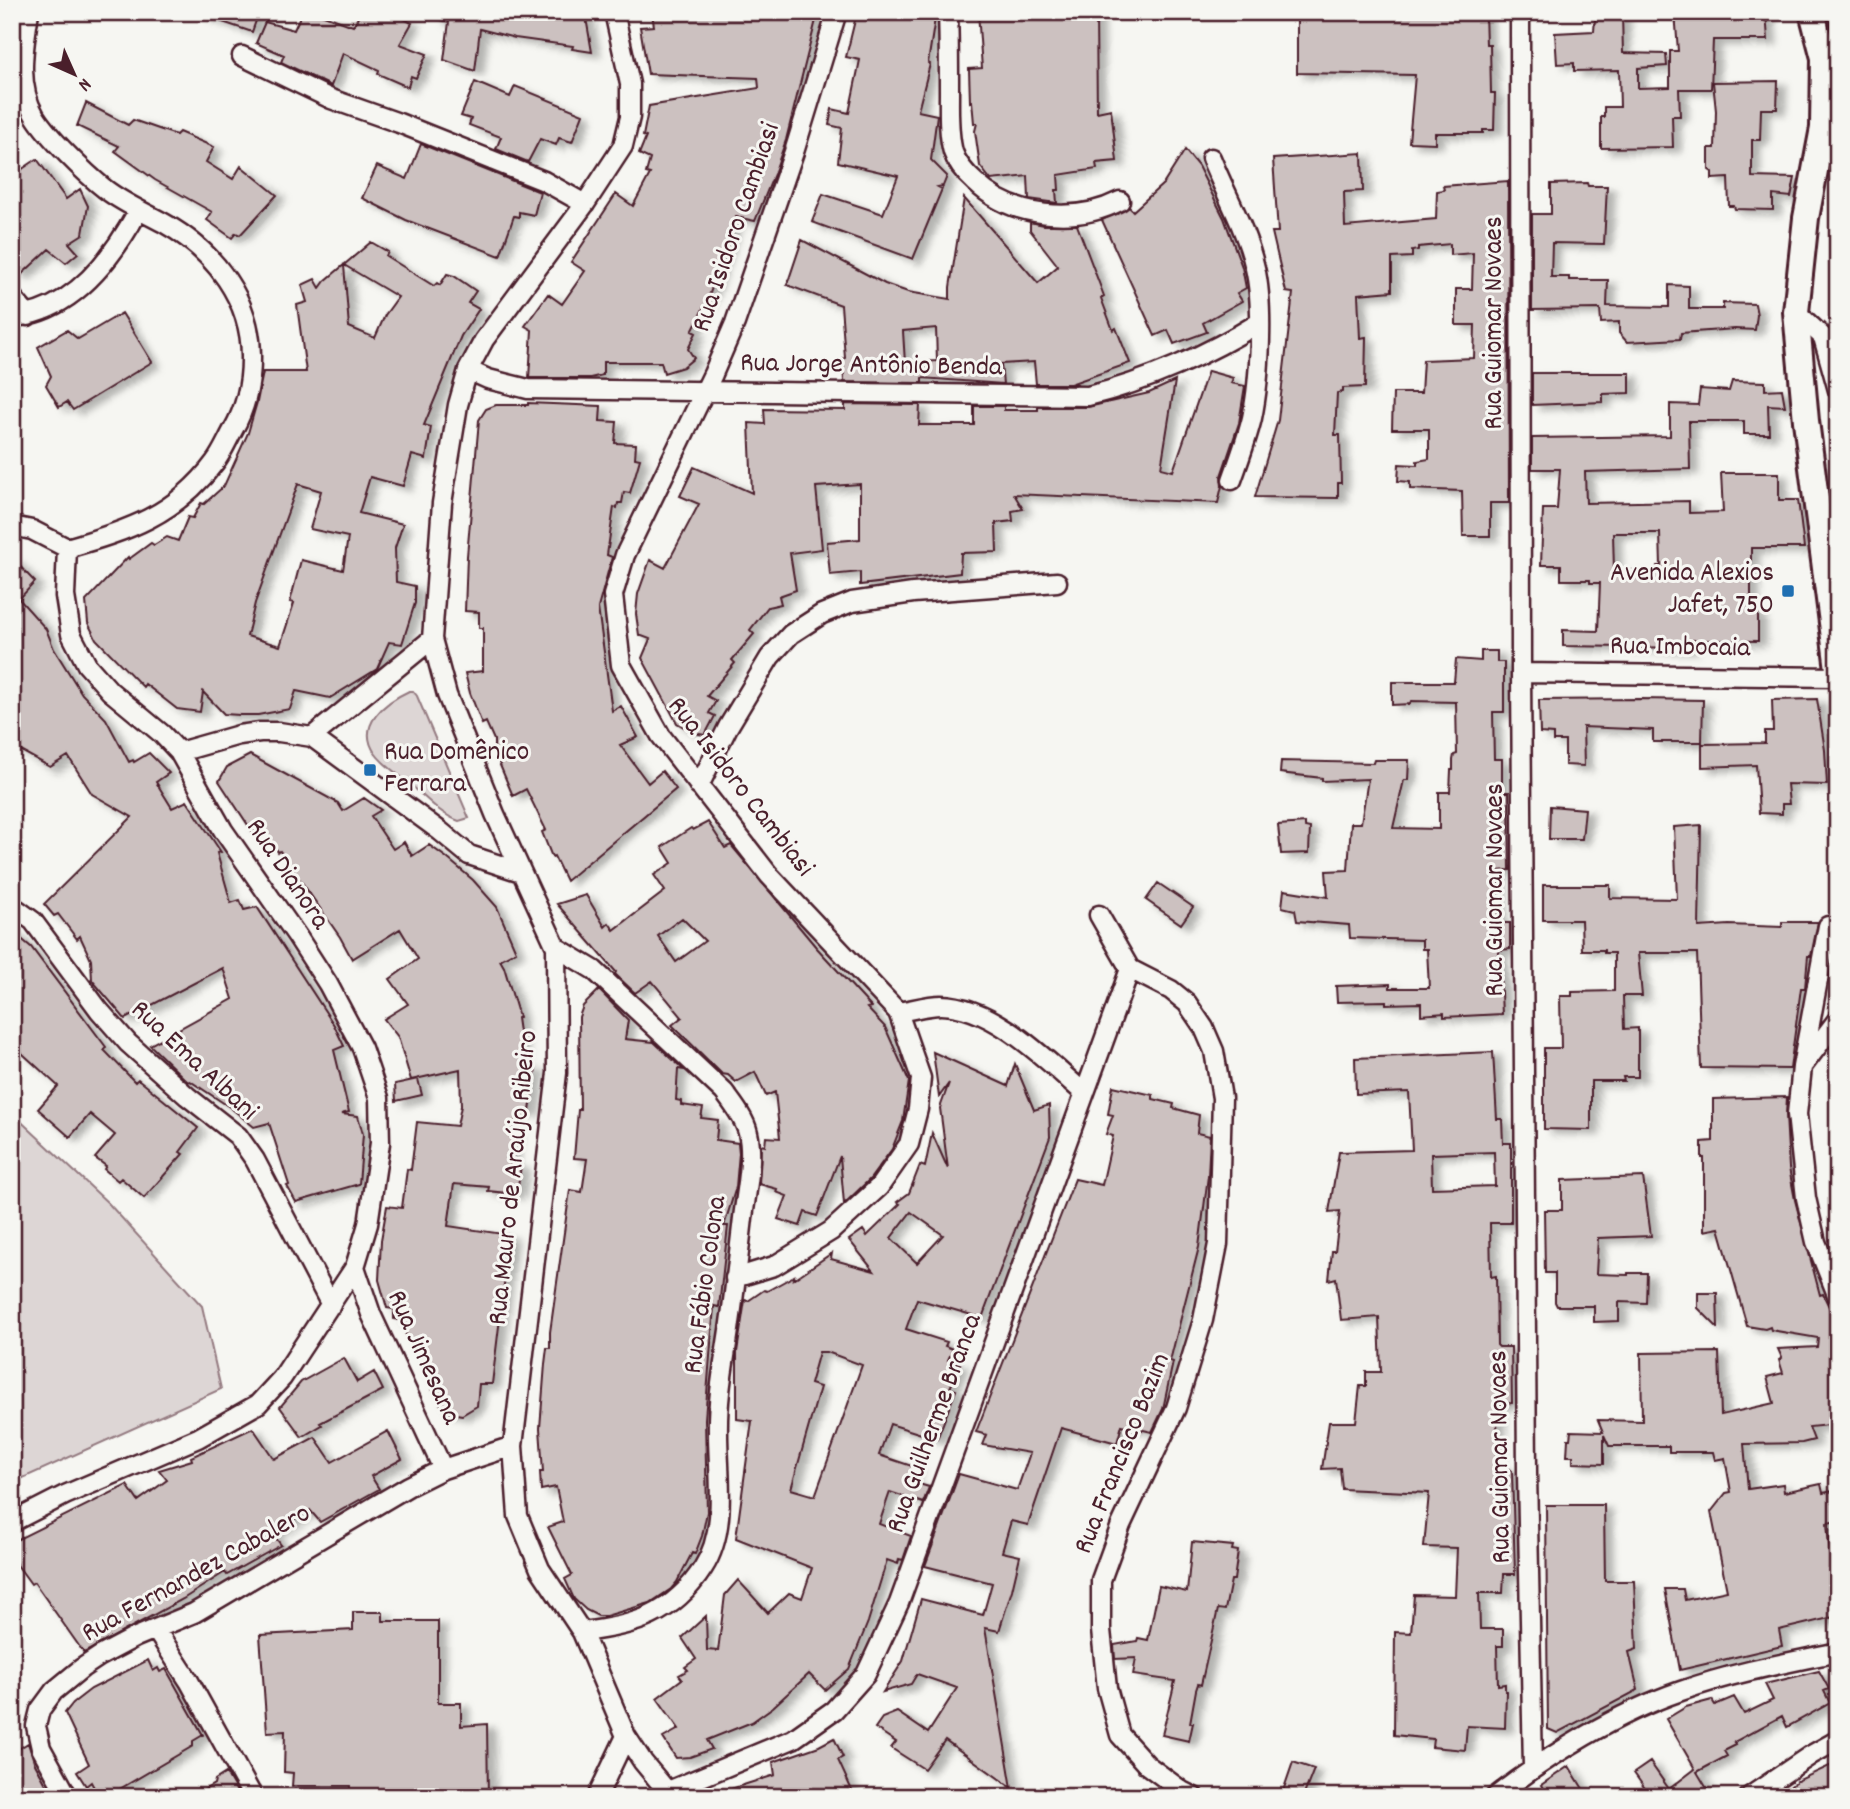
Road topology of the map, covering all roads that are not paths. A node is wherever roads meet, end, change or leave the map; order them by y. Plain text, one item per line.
1 (29, 12) edge
2 (614, 12) edge
3 (837, 12) edge
4 (948, 12) edge
5 (1520, 12) edge
6 (1812, 12) edge
7 (242, 56) dead end
8 (1211, 158) dead end
9 (1120, 201) dead end
10 (585, 204) junction
11 (138, 211) junction
12 (12, 298) edge
13 (1796, 312) junction
14 (20, 316) edge
15 (1260, 322) junction
16 (468, 370) junction
17 (705, 390) junction
18 (1838, 390) edge
19 (1232, 480) dead end
20 (12, 526) edge
21 (67, 548) junction
22 (1057, 582) dead end
23 (432, 639) junction
24 (1838, 669) edge
25 (1521, 673) junction
26 (1838, 677) edge
27 (312, 737) junction
28 (179, 752) junction
29 (699, 786) junction
30 (521, 872) junction
31 (15, 909) edge
32 (1099, 915) dead end
33 (1828, 926) dead end
34 (556, 947) junction
35 (1130, 969) junction
36 (898, 1012) junction
37 (1838, 1019) edge
38 (1802, 1067) junction
39 (1083, 1092) junction
40 (355, 1267) junction
41 (736, 1278) junction
42 (1838, 1297) edge
43 (331, 1306) junction
44 (513, 1447) junction
45 (443, 1469) junction
46 (12, 1522) edge
47 (156, 1630) junction
48 (582, 1632) junction
49 (1838, 1652) edge
50 (626, 1736) junction
51 (1838, 1740) edge
52 (1533, 1768) junction
53 (670, 1794) edge
54 (68, 1797) edge
55 (253, 1797) edge
56 (597, 1797) edge
57 (1194, 1797) edge
58 (1495, 1797) edge
59 (1749, 1797) edge

1 - 11 street
2 - 10 street, Rua Mauro de Araújo Ribeiro
3 - 17 street, Rua Isidoro Cambiasi
4 - 9 street
5 - 25 street, Rua Guiomar Novaes
6 - 13 main road
7 - 10 street
8 - 15 street
10 - 16 street, Rua Mauro de Araújo Ribeiro
11 - 14 street
11 - 21 street
12 - 14 street
13 - 18 street
13 - 24 main road
15 - 17 street, Rua Jorge Antônio Benda
15 - 19 street
16 - 17 street, Rua Jorge Antônio Benda
16 - 23 street, Rua Mauro de Araújo Ribeiro
17 - 29 street, Rua Isidoro Cambiasi
20 - 21 street
21 - 28 street, Rua Dianora
22 - 29 street
23 - 27 street
23 - 30 street, Rua Mauro de Araújo Ribeiro
25 - 26 street, Rua Imbocaia
25 - 52 street, Rua Guiomar Novaes
27 - 28 street
27 - 30 street
28 - 40 street, Rua Dianora
29 - 36 street, Rua Isidoro Cambiasi
30 - 34 street, Rua Mauro de Araújo Ribeiro
31 - 43 street, Rua Ema Albani
32 - 35 street
33 - 38 street
34 - 41 street, Rua Fábio Colona
34 - 44 street, Rua Mauro de Araújo Ribeiro
35 - 39 street, Rua Guilherme Branca
35 - 57 street, Rua Francisco Bazim
36 - 39 street
36 - 41 street
37 - 38 street
38 - 42 street
39 - 53 street, Rua Guilherme Branca
40 - 43 street
40 - 45 street, Rua Jimesana
41 - 48 street, Rua Fábio Colona
43 - 46 street
44 - 45 street, Rua Fernandez Cabalero
44 - 48 street, Rua Mauro de Araújo Ribeiro
45 - 47 street, Rua Fernandez Cabalero
47 - 54 street, Rua Fernandez Cabalero
47 - 55 street
48 - 50 street, Rua Mauro de Araújo Ribeiro
49 - 52 street
50 - 53 street, Rua Mauro de Araújo Ribeiro
50 - 56 street
51 - 59 street
52 - 58 street

